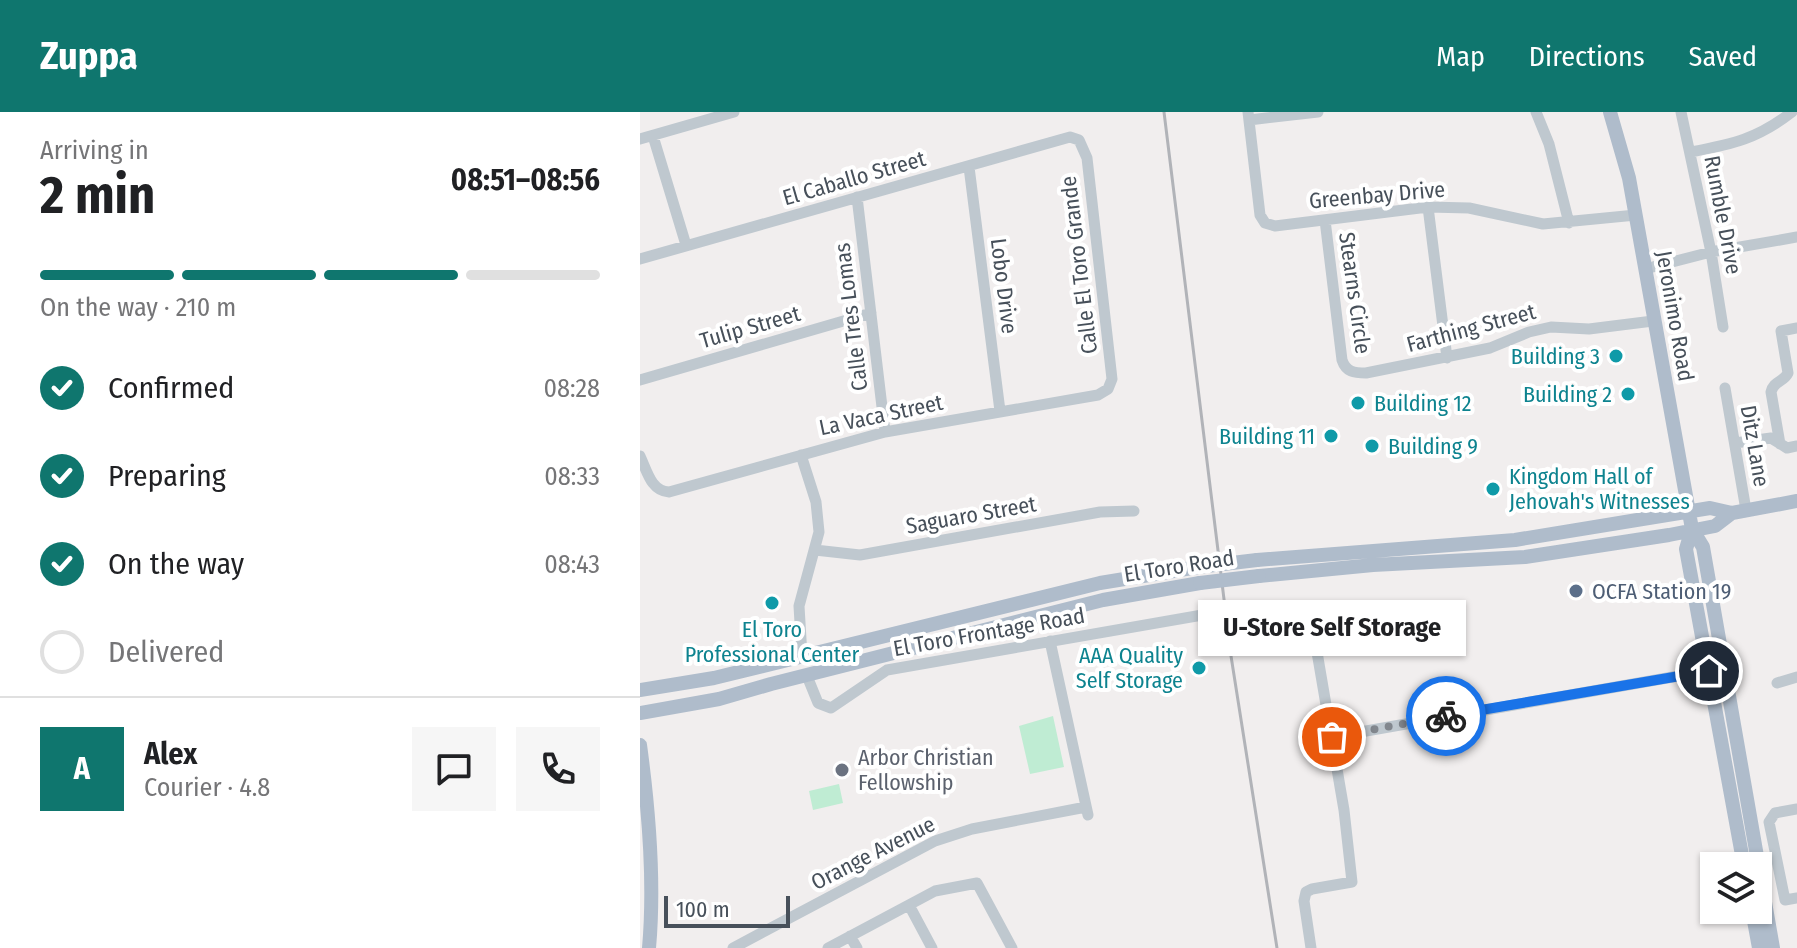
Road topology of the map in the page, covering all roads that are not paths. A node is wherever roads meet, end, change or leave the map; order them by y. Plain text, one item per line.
1 (734, 112) edge
2 (1318, 112) edge
3 (1536, 112) edge
4 (1610, 112) edge
5 (1681, 112) edge
6 (1792, 112) edge
7 (1248, 116) edge
8 (653, 136) junction
9 (640, 139) edge
10 (1079, 140) joint
11 (1691, 152) junction
12 (969, 167) junction
13 (857, 197) junction
14 (1428, 207) junction
15 (1636, 215) junction
16 (1325, 220) junction
17 (1569, 223) junction
18 (1797, 237) edge
19 (686, 245) junction
20 (1711, 252) junction
21 (640, 259) edge
22 (1645, 269) junction
23 (871, 313) junction
24 (1653, 321) junction
25 (1723, 327) dead end
26 (1797, 328) edge
27 (1447, 358) junction
28 (1349, 370) joint
29 (1792, 373) edge
30 (640, 380) edge
31 (1110, 387) joint
32 (1725, 388) dead end
33 (1000, 411) junction
34 (885, 432) junction
35 (1735, 443) junction
36 (1780, 444) junction
37 (1797, 446) edge
38 (801, 455) junction
39 (640, 456) edge
40 (1797, 501) edge
41 (1134, 511) dead end
42 (1688, 512) junction
43 (1739, 512) junction
44 (1692, 529) junction
45 (815, 550) junction
46 (1208, 614) dead end
47 (1311, 617) dead end
48 (1050, 641) junction
49 (802, 656) junction
50 (1724, 668) junction
51 (1709, 671) junction
52 (807, 676) junction
53 (1797, 677) edge
54 (1777, 683) dead end
55 (640, 690) edge
56 (640, 713) edge
57 (1332, 737) junction
58 (640, 745) edge
59 (1797, 809) edge
60 (1741, 852) edge
61 (1797, 898) edge
62 (909, 905) junction
63 (1755, 924) edge
64 (850, 936) junction
65 (649, 948) edge
66 (733, 948) edge
67 (828, 948) edge
68 (857, 948) edge
69 (932, 948) edge
70 (1012, 948) edge
71 (1311, 948) edge
72 (1759, 948) edge
73 (1773, 948) edge

1 - 8 street
2 - 7 street
3 - 17 street
4 - 15 main road, Jeronimo Road
5 - 11 street, Rumble Drive
6 - 11 street
7 - 16 street, Greenbay Drive
8 - 9 street
8 - 19 street
10 - 12 street, El Caballo Street
10 - 31 street, Calle El Toro Grande
11 - 20 street, Rumble Drive
12 - 13 street, El Caballo Street
12 - 33 street, Lobo Drive
13 - 19 street, El Caballo Street
13 - 23 street, Calle Tres Lomas
14 - 16 street, Greenbay Drive
14 - 17 street, Greenbay Drive
14 - 27 street
15 - 17 street, Greenbay Drive
15 - 22 main road, Jeronimo Road
16 - 28 street, Stearns Circle
18 - 20 street
19 - 21 street, El Caballo Street
20 - 22 street
20 - 25 street, Rumble Drive
22 - 24 main road, Jeronimo Road
23 - 30 street, Tulip Street
23 - 34 street, Calle Tres Lomas
24 - 27 street, Farthing Street
24 - 42 main road, Jeronimo Road
26 - 29 street
27 - 28 street, Farthing Street
29 - 36 street
31 - 33 street, La Vaca Street
32 - 35 street, Ditz Lane
33 - 34 street, La Vaca Street
34 - 38 street, La Vaca Street
35 - 36 street
35 - 43 street, Ditz Lane
36 - 37 street
38 - 39 street, La Vaca Street
38 - 45 street
40 - 43 main road, El Toro Road
41 - 45 street, Saguaro Street
42 - 43 main road, El Toro Road
42 - 44 main road, Jeronimo Road
42 - 49 main road, El Toro Road, bridge
43 - 44 main road, El Toro Road
44 - 50 main road, Jeronimo Road
44 - 51 main road, Jeronimo Road
44 - 52 main road, El Toro Road, bridge
45 - 49 street
46 - 48 street, El Toro Frontage Road
47 - 57 street
48 - 52 street, El Toro Frontage Road
48 - 66 street, Orange Avenue
49 - 52 main road
49 - 55 main road, El Toro Road
50 - 51 street
50 - 73 main road, Jeronimo Road
51 - 57 street
51 - 60 main road, Jeronimo Road
52 - 56 main road, El Toro Road
53 - 54 street
57 - 71 street
58 - 65 main road
59 - 61 street
62 - 64 street
62 - 69 street
62 - 70 street
63 - 72 main road
64 - 67 street
64 - 68 street

